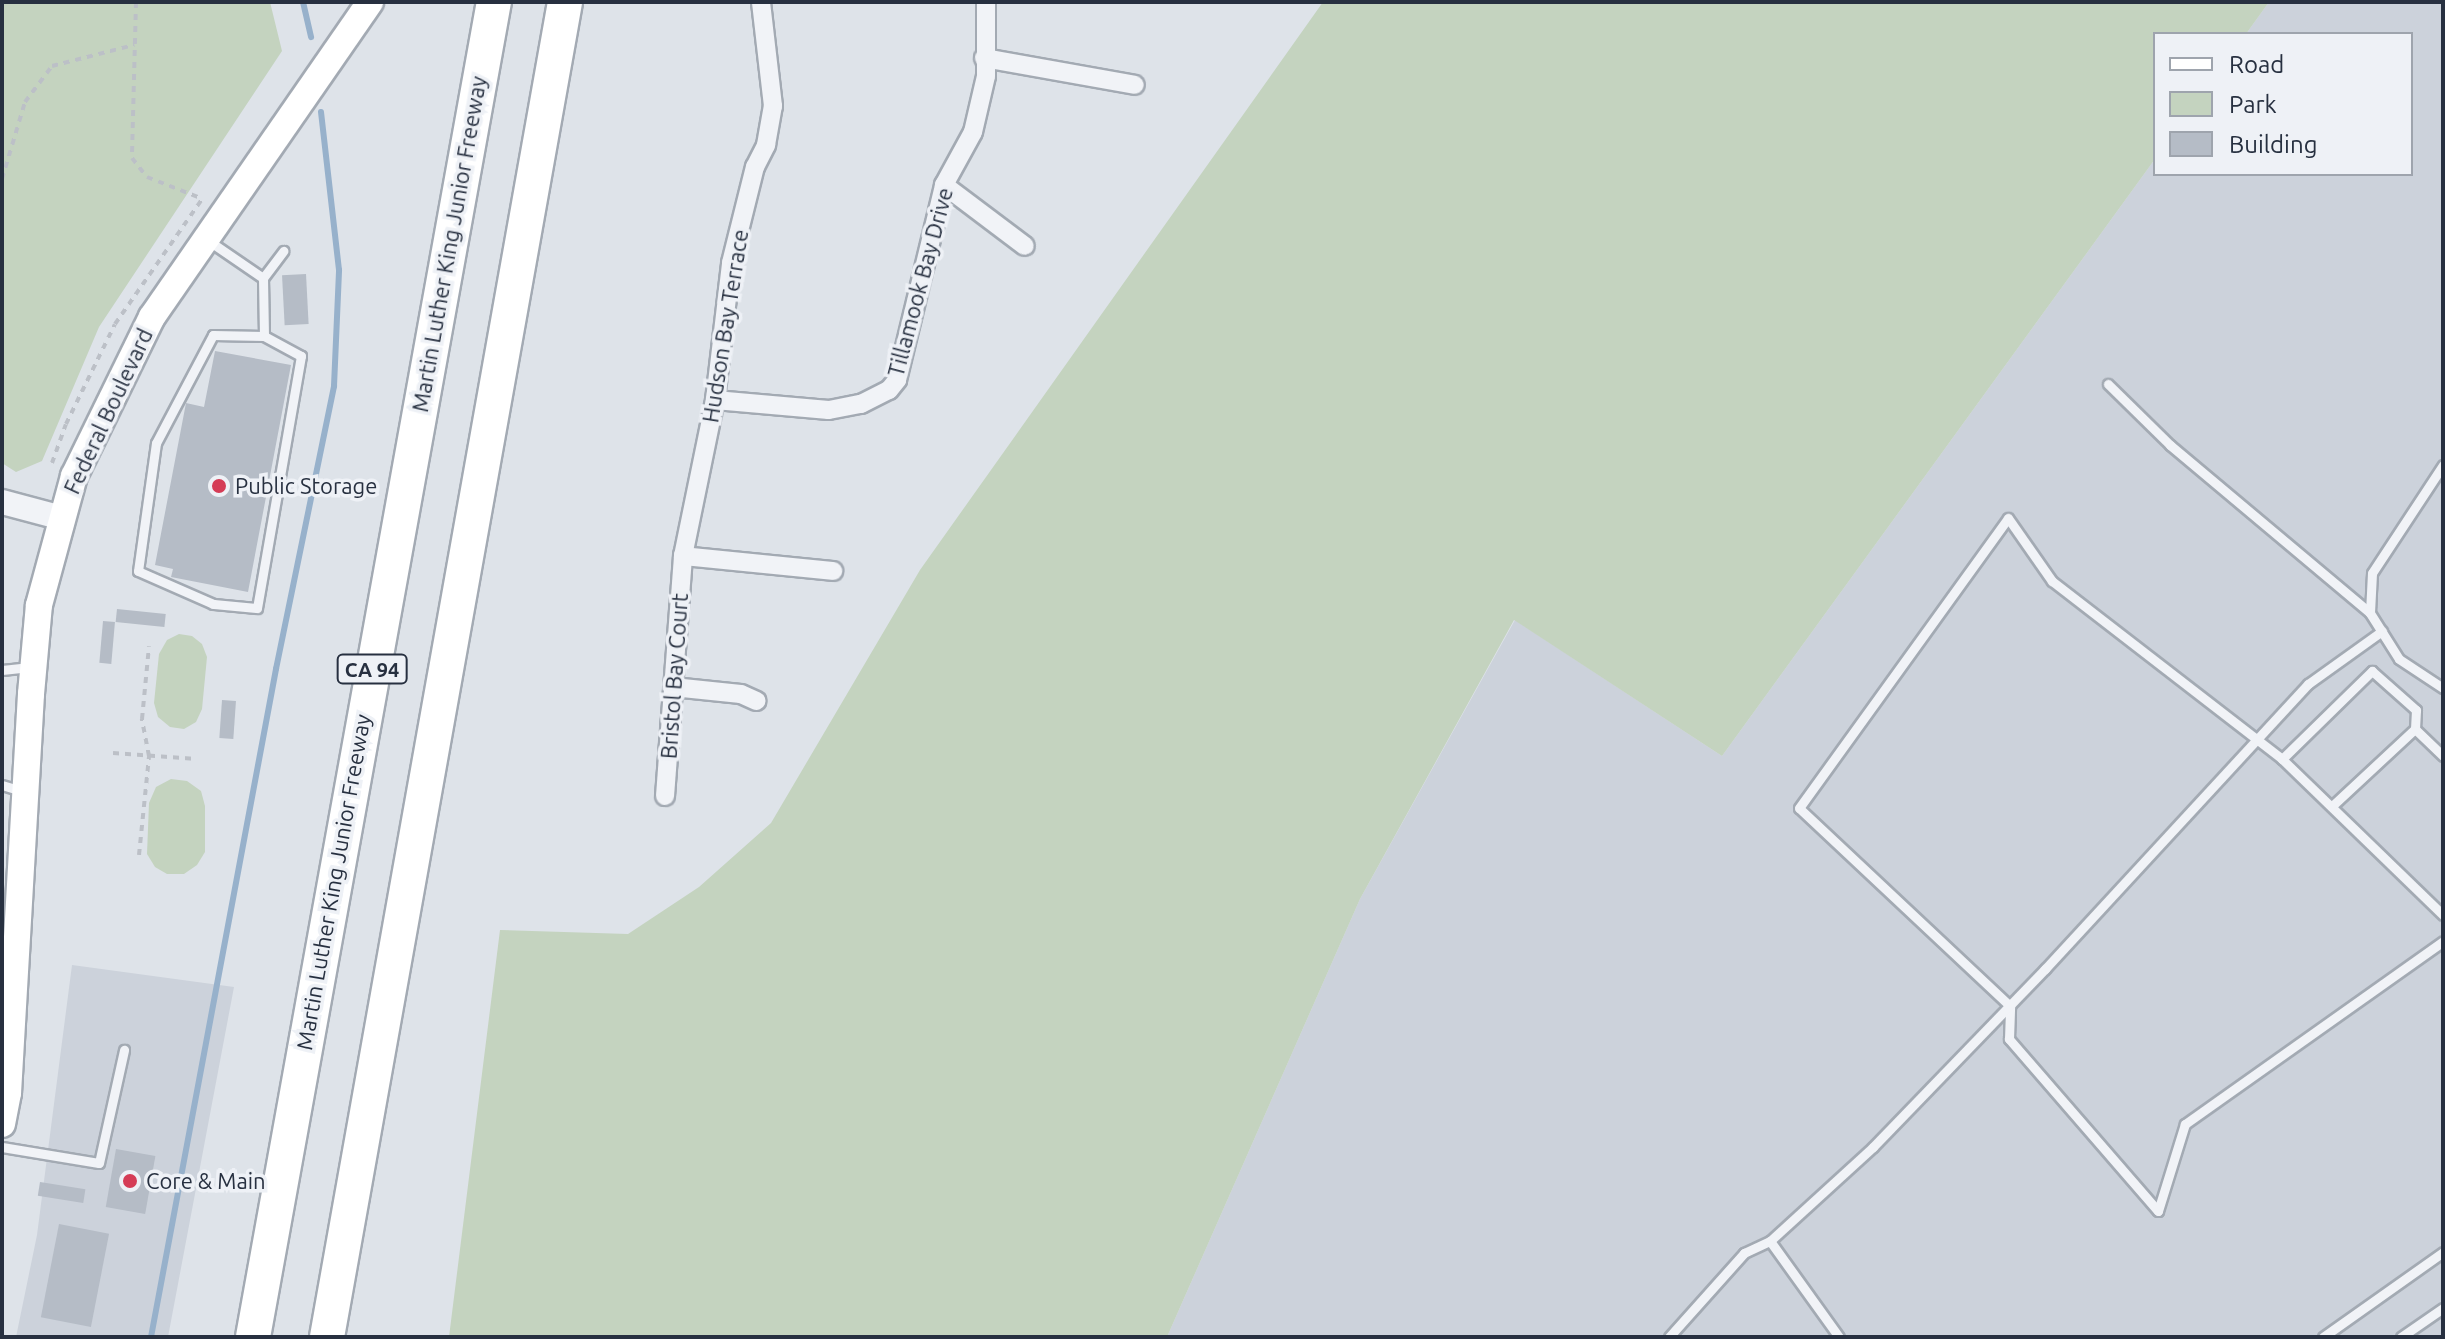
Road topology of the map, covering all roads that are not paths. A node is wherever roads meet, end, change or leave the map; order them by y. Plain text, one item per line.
1 (370, 2) edge
2 (494, 2) edge
3 (565, 2) edge
4 (761, 2) edge
5 (986, 2) edge
6 (984, 58) junction
7 (1135, 85) dead end
8 (944, 185) junction
9 (205, 239) junction
10 (1025, 246) dead end
11 (283, 251) dead end
12 (263, 278) junction
13 (264, 336) junction
14 (2108, 384) dead end
15 (715, 400) junction
16 (2443, 465) edge
17 (2, 502) edge
18 (62, 518) junction
19 (683, 556) junction
20 (833, 571) dead end
21 (2370, 613) junction
22 (2382, 631) junction
23 (33, 667) junction
24 (2, 670) edge
25 (673, 687) junction
26 (2443, 688) edge
27 (757, 701) dead end
28 (2415, 729) junction
29 (2258, 741) junction
30 (2443, 756) edge
31 (2282, 759) junction
32 (14, 788) edge
33 (665, 796) dead end
34 (2332, 806) junction
35 (2443, 915) edge
36 (2443, 941) edge
37 (2010, 1006) junction
38 (7, 1016) edge
39 (124, 1050) dead end
40 (2, 1124) edge
41 (2, 1147) edge
42 (1770, 1241) junction
43 (2443, 1252) edge
44 (2443, 1308) edge
45 (253, 1337) edge
46 (327, 1337) edge
47 (1669, 1337) edge
48 (1839, 1337) edge
49 (2323, 1337) edge
50 (2401, 1337) edge

1 - 9 main road, Federal Boulevard
2 - 45 highway, Martin Luther King Junior Freeway / CA 94
3 - 46 highway
4 - 15 street, Hudson Bay Terrace
5 - 6 street, Tillamook Bay Drive
6 - 7 street
6 - 8 street, Tillamook Bay Drive
8 - 10 street
8 - 15 street, Tillamook Bay Drive
9 - 12 lane
9 - 18 main road, Federal Boulevard
11 - 12 lane
12 - 13 lane
13 - 13 lane
14 - 21 lane
15 - 19 street, Hudson Bay Terrace
16 - 21 lane
17 - 18 street
18 - 23 main road, Federal Boulevard
19 - 20 street
19 - 25 street, Bristol Bay Court
21 - 22 lane
22 - 26 lane
22 - 29 lane
23 - 24 lane
23 - 32 main road, Federal Boulevard
25 - 27 street
25 - 33 street, Bristol Bay Court
28 - 30 lane
28 - 31 lane
28 - 34 lane
29 - 31 lane
29 - 37 lane
29 - 37 lane
31 - 34 lane
32 - 38 main road, Federal Boulevard
34 - 35 lane
36 - 37 lane
37 - 42 lane
38 - 40 main road, Federal Boulevard
39 - 41 lane
42 - 47 lane
42 - 48 lane
43 - 49 lane
44 - 50 lane

